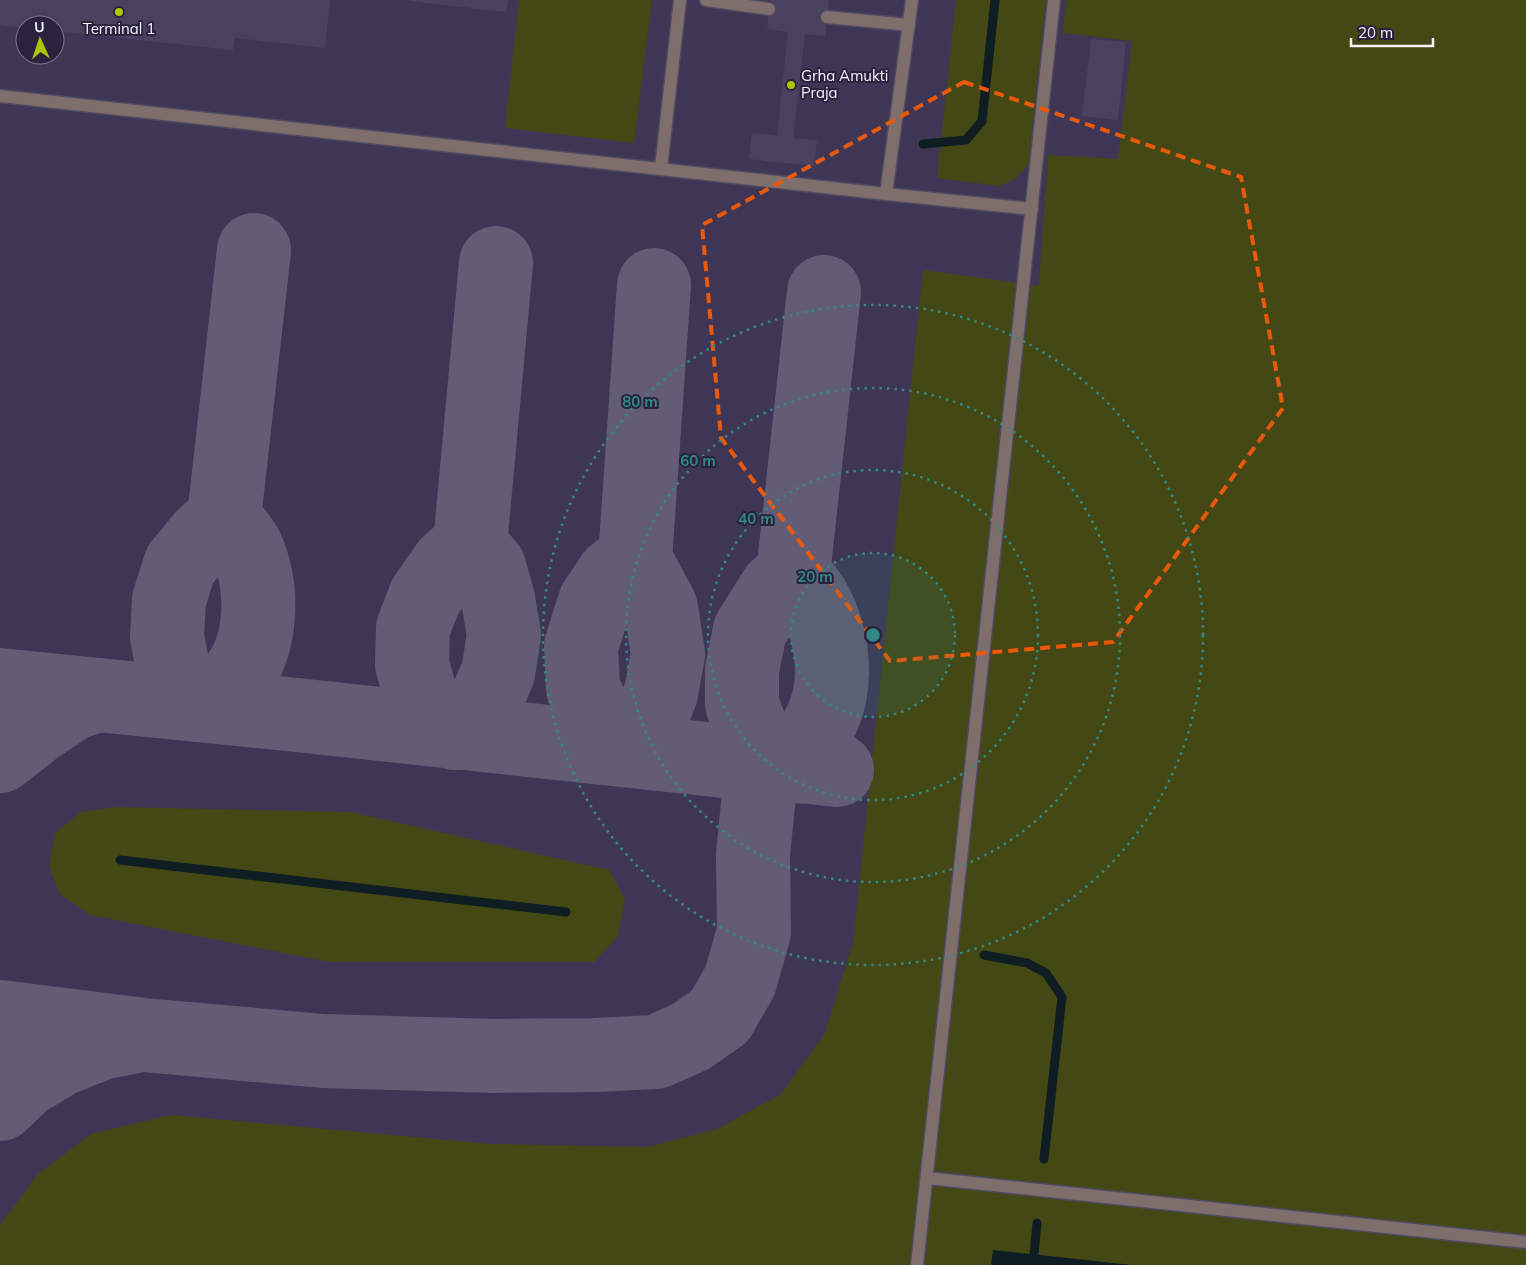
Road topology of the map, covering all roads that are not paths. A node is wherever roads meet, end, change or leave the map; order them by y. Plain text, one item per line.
1 (680, 0) edge
2 (706, 0) edge
3 (912, 0) edge
4 (1054, 0) edge
5 (768, 9) dead end
6 (827, 17) dead end
7 (909, 25) junction
8 (0, 96) edge
9 (661, 168) junction
10 (886, 194) junction
11 (1032, 209) junction
12 (927, 1178) junction
13 (1526, 1242) edge
14 (918, 1265) edge

1 - 9 lane
2 - 5 lane
3 - 7 lane
4 - 11 lane
6 - 7 lane
7 - 10 lane
8 - 9 lane
9 - 10 lane
10 - 11 lane
11 - 12 lane
12 - 13 lane
12 - 14 lane

